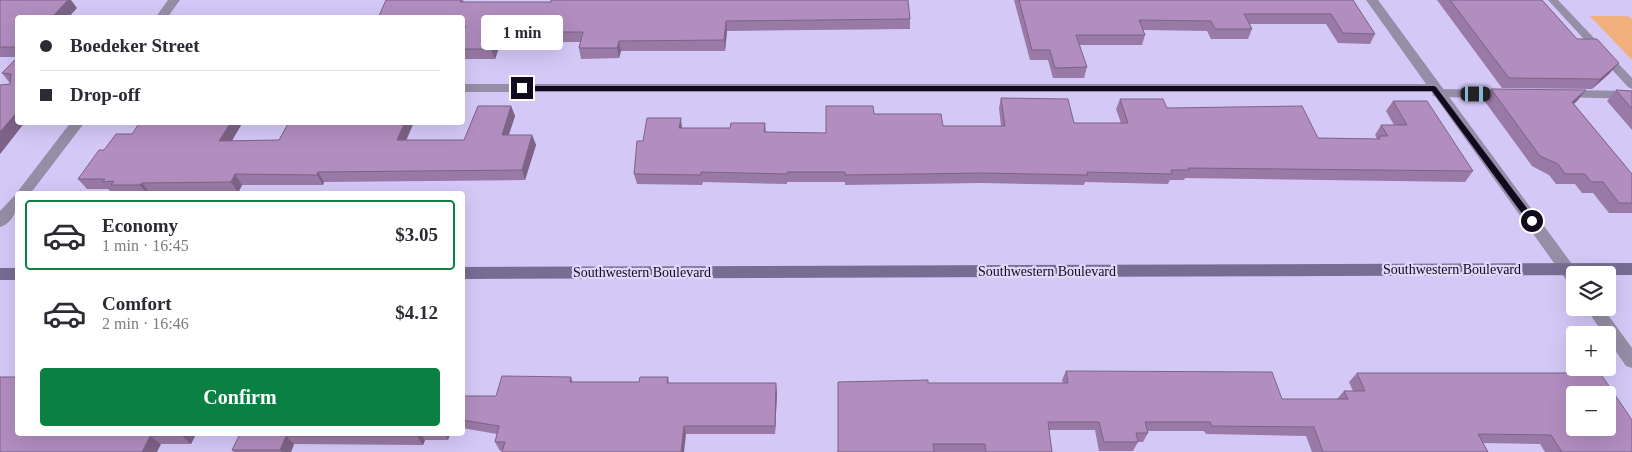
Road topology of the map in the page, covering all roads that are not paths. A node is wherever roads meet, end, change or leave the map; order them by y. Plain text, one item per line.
1 (174, 0) edge
2 (1372, 0) edge
3 (1554, 0) edge
4 (163, 15) edge
5 (1632, 85) edge
6 (465, 88) edge
7 (1435, 91) junction
8 (1515, 94) edge
9 (1554, 94) edge
10 (1632, 95) edge
11 (77, 125) edge
12 (24, 191) edge
13 (15, 203) edge
14 (0, 221) edge
15 (1566, 267) edge
16 (1632, 269) edge
17 (1616, 270) edge
18 (465, 273) edge
19 (0, 274) edge
20 (15, 274) edge
21 (1566, 274) edge
22 (1600, 316) edge
23 (1632, 361) edge

1 - 4 street
2 - 7 street
3 - 5 lane
6 - 7 lane
7 - 8 lane
7 - 15 street
9 - 10 lane
11 - 12 street
13 - 14 street
16 - 17 street, Southwestern Boulevard
18 - 21 street, Southwestern Boulevard
19 - 20 street
22 - 23 street

